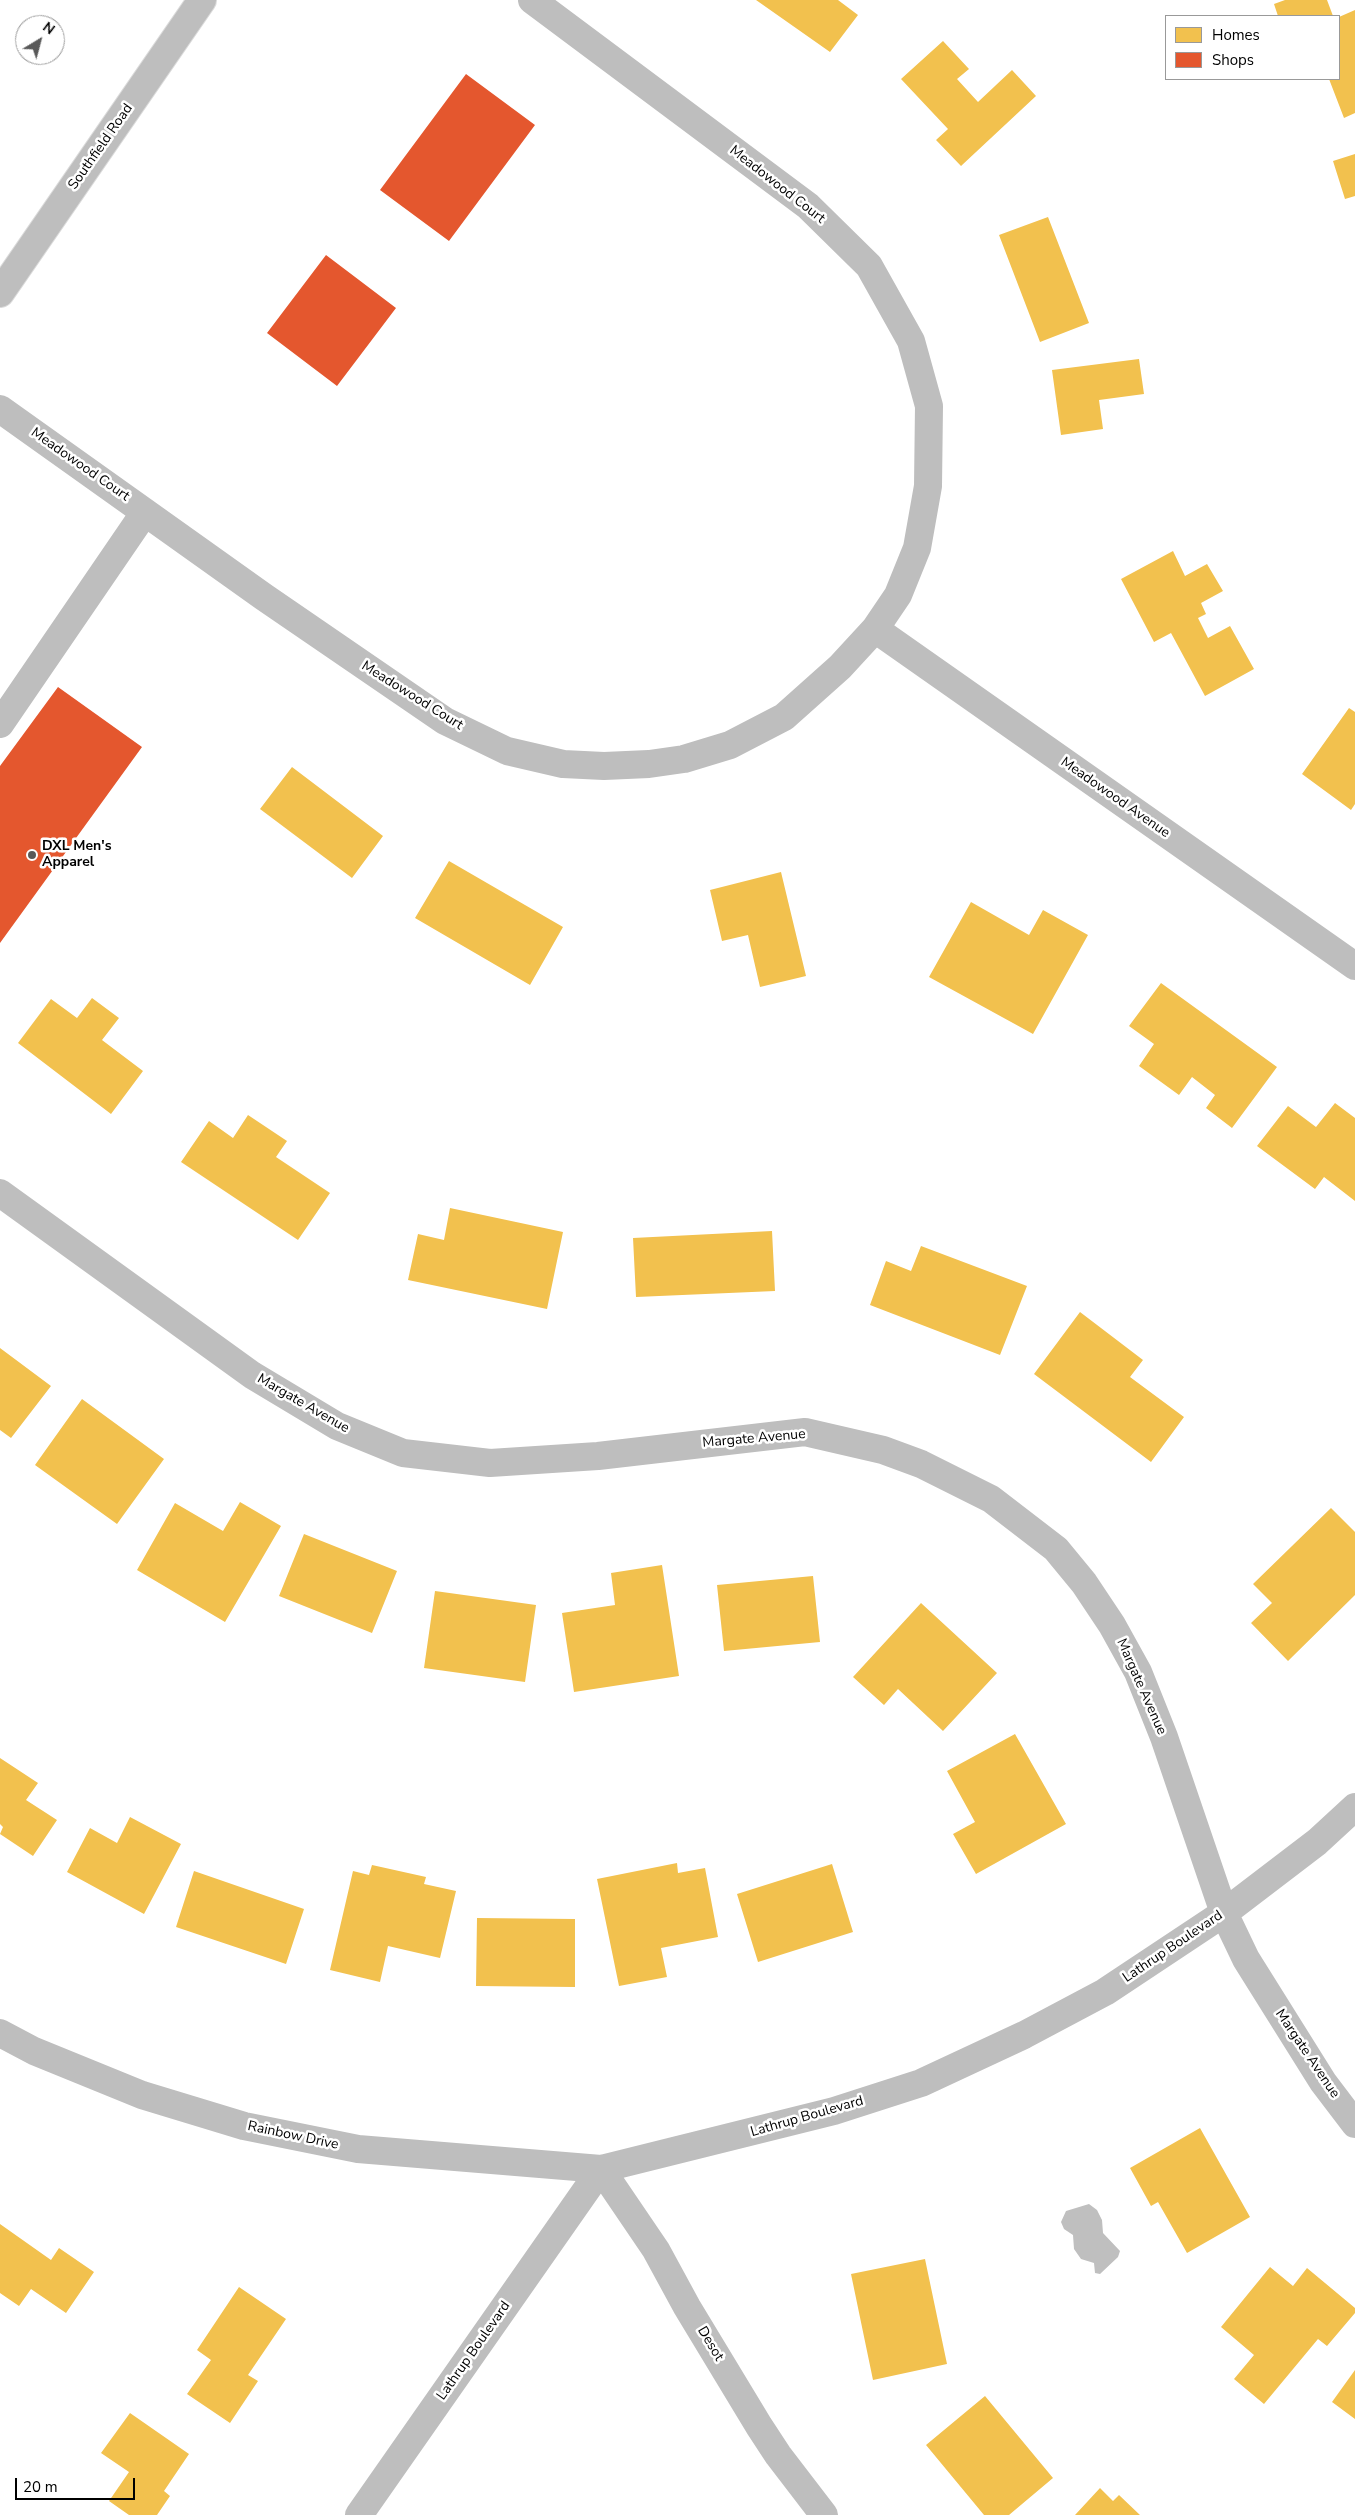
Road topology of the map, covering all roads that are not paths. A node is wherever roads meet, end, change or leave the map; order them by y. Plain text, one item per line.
1 (202, 0) edge
2 (532, 0) edge
3 (0, 293) edge
4 (0, 409) edge
5 (145, 512) junction
6 (875, 629) junction
7 (0, 724) edge
8 (1355, 966) edge
9 (0, 1193) edge
10 (1355, 1808) edge
11 (1224, 1913) junction
12 (0, 2033) edge
13 (1355, 2124) edge
14 (601, 2169) junction
15 (358, 2515) edge
16 (824, 2515) edge

1 - 3 street, Southfield Road
2 - 6 street, Meadowood Court
4 - 5 street, Meadowood Court
5 - 6 street, Meadowood Court
5 - 7 street
6 - 8 street, Meadowood Avenue
9 - 11 street, Margate Avenue
10 - 11 street, Lathrup Boulevard
11 - 13 street, Margate Avenue
11 - 14 street, Lathrup Boulevard
12 - 14 street, Rainbow Drive
14 - 15 street, Lathrup Boulevard
14 - 16 street, Desot

